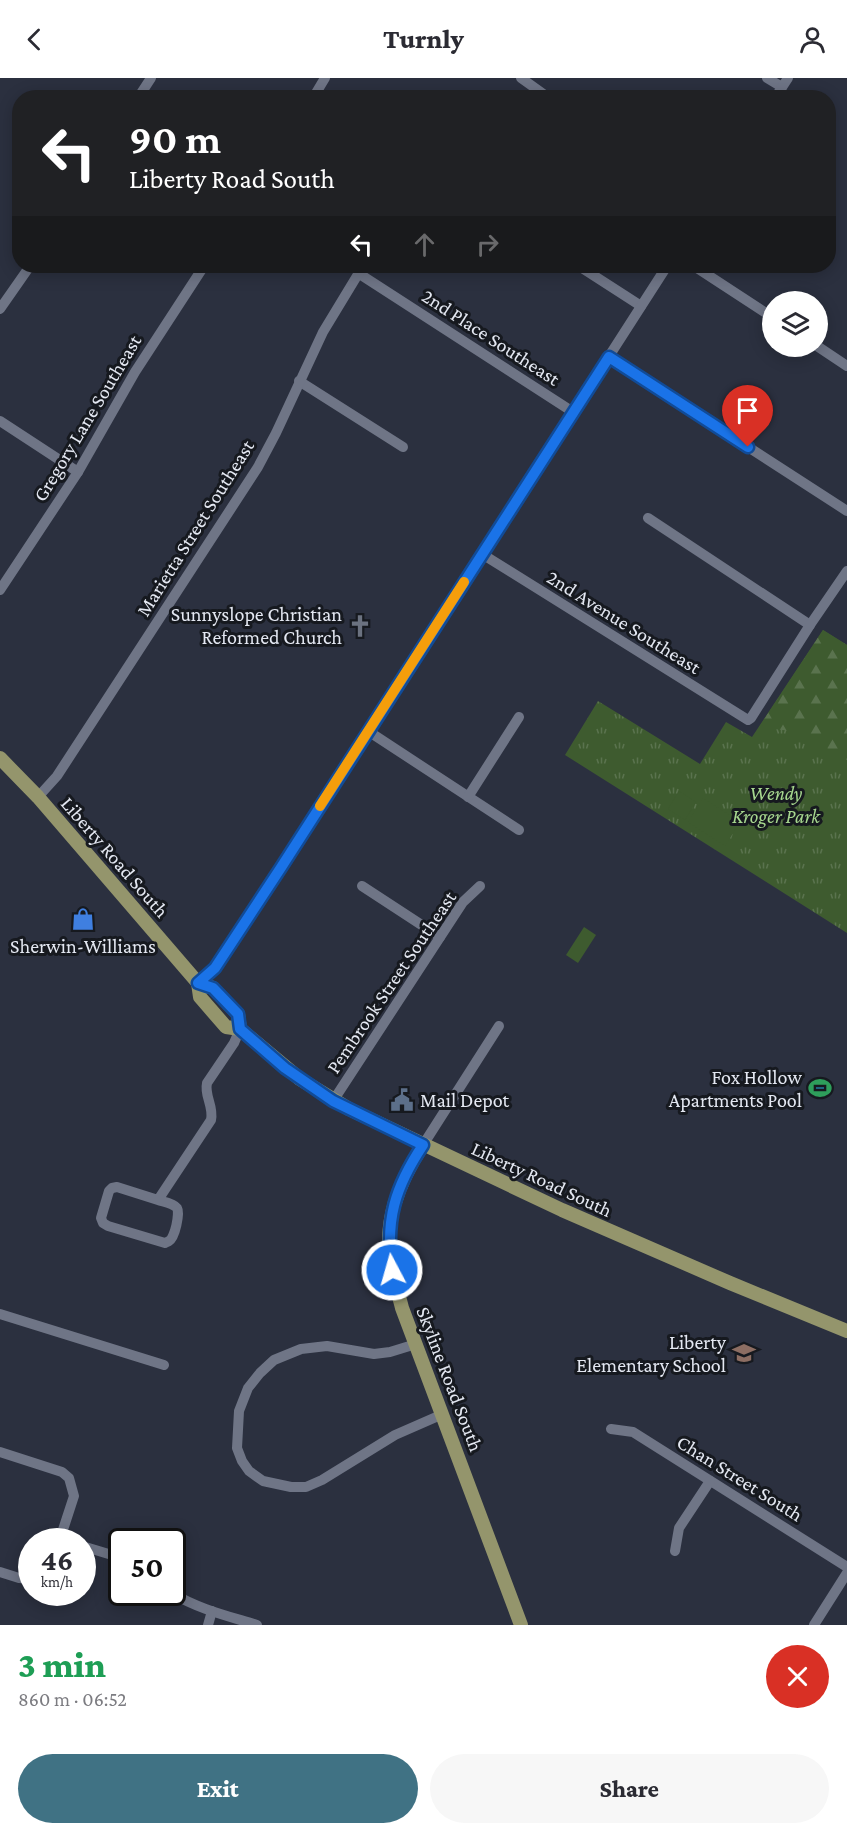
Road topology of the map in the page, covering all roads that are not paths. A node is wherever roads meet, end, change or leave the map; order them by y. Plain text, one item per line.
1 (521, 78) edge
2 (767, 78) edge
3 (785, 83) edge
4 (538, 90) edge
5 (25, 273) edge
6 (199, 273) edge
7 (359, 273) edge
8 (367, 273) edge
9 (590, 273) edge
10 (663, 273) edge
11 (705, 273) edge
12 (641, 306) junction
13 (0, 309) edge
14 (762, 310) edge
15 (828, 353) edge
16 (609, 357) junction
17 (847, 366) edge
18 (299, 381) junction
19 (573, 412) junction
20 (0, 421) edge
21 (403, 447) dead end
22 (78, 472) junction
23 (847, 511) edge
24 (648, 518) dead end
25 (482, 554) junction
26 (847, 571) edge
27 (0, 590) edge
28 (810, 624) junction
29 (519, 717) dead end
30 (368, 731) junction
31 (0, 758) edge
32 (38, 797) junction
33 (468, 797) junction
34 (519, 830) dead end
35 (362, 886) dead end
36 (480, 886) dead end
37 (440, 937) junction
38 (198, 983) junction
39 (499, 1026) dead end
40 (240, 1029) junction
41 (333, 1101) junction
42 (423, 1145) junction
43 (158, 1200) junction
44 (0, 1314) edge
45 (847, 1331) edge
46 (416, 1344) junction
47 (164, 1365) dead end
48 (443, 1414) junction
49 (611, 1429) dead end
50 (0, 1452) edge
51 (710, 1481) junction
52 (66, 1528) edge
53 (675, 1551) dead end
54 (847, 1567) edge
55 (0, 1572) edge
56 (847, 1574) edge
57 (18, 1578) edge
58 (186, 1600) edge
59 (212, 1611) junction
60 (208, 1625) edge
61 (257, 1625) edge
62 (521, 1625) edge
63 (814, 1625) edge

1 - 4 street
2 - 3 street
5 - 13 street
6 - 22 street, Gregory Lane Southeast
7 - 18 street, Marietta Street Southeast
8 - 19 street, 2nd Place Southeast
9 - 12 street
10 - 12 street
11 - 14 street
12 - 16 street
15 - 17 street
16 - 19 street
16 - 23 street
18 - 21 street
18 - 32 street, Marietta Street Southeast
19 - 25 street
20 - 22 street
22 - 27 street, Gregory Lane Southeast
24 - 28 street
25 - 28 street, 2nd Avenue Southeast
25 - 30 street
26 - 28 street
29 - 33 street
30 - 33 street
30 - 38 street
31 - 32 main road, Liberty Road South
32 - 38 main road, Liberty Road South
33 - 34 street
35 - 37 street
36 - 37 street, Pembrook Street Southeast
37 - 41 street, Pembrook Street Southeast
38 - 40 main road, Liberty Road South
39 - 42 street
40 - 41 main road, Liberty Road South
40 - 43 street
41 - 42 main road, Liberty Road South
42 - 45 main road, Liberty Road South
42 - 46 main road, Skyline Road South
43 - 43 street
44 - 47 street
46 - 48 main road, Skyline Road South
46 - 48 street
48 - 62 main road, Skyline Road South
49 - 51 street, Chan Street South
50 - 52 street
51 - 53 street
51 - 54 street, Chan Street South
55 - 57 street
56 - 63 street
58 - 59 street
59 - 60 street
59 - 61 street

